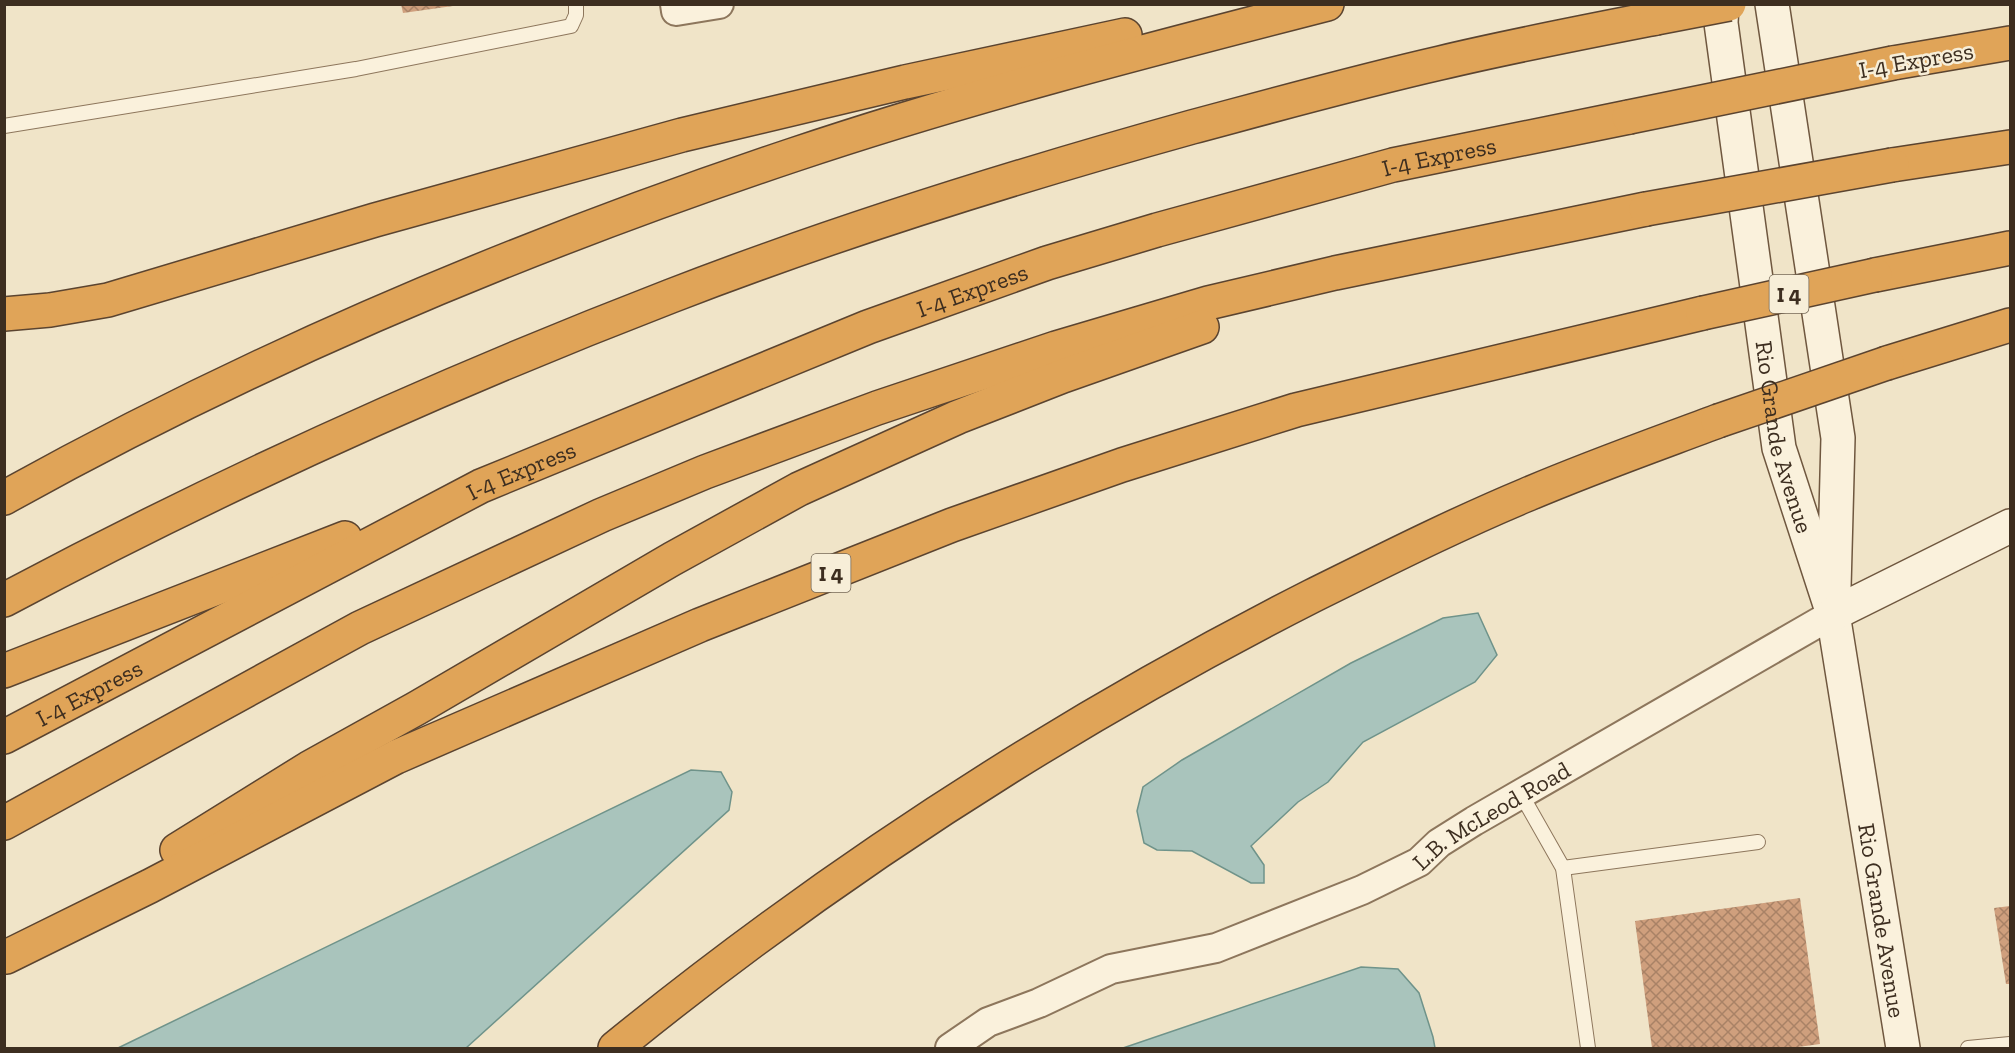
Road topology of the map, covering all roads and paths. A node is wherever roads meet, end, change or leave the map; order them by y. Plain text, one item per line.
1 (576, 4) edge
2 (719, 4) edge
3 (1313, 4) edge
4 (1327, 4) edge
5 (1722, 4) edge
6 (1730, 4) edge
7 (1772, 4) edge
8 (676, 8) edge
9 (2010, 43) edge
10 (4, 126) edge
11 (2010, 147) edge
12 (1468, 246) junction
13 (2010, 248) edge
14 (4, 314) edge
15 (2010, 325) edge
16 (481, 486) junction
17 (4, 498) edge
18 (2010, 526) edge
19 (4, 600) edge
20 (1833, 614) junction
21 (4, 671) edge
22 (4, 737) edge
23 (1521, 794) junction
24 (4, 823) edge
25 (1758, 842) dead end
26 (1563, 868) junction
27 (5, 957) edge
28 (2010, 1044) edge
29 (615, 1048) edge
30 (950, 1048) edge
31 (1588, 1048) edge
32 (1903, 1048) edge
33 (1968, 1048) edge

1 - 10 lane
2 - 8 street
3 - 14 highway
4 - 17 highway
5 - 20 street, Rio Grande Avenue
6 - 19 highway, bridge
7 - 20 street, Rio Grande Avenue
9 - 16 highway, I-4 Express, bridge
11 - 12 highway, bridge
12 - 24 highway
12 - 27 highway
13 - 27 highway, I 4, bridge
15 - 29 highway, bridge
16 - 21 highway
16 - 22 highway, I-4 Express
18 - 20 street, L.B. McLeod Road
20 - 23 street, L.B. McLeod Road
20 - 32 street, Rio Grande Avenue
23 - 26 lane
23 - 30 street, L.B. McLeod Road
25 - 26 lane
26 - 31 lane
28 - 33 lane

